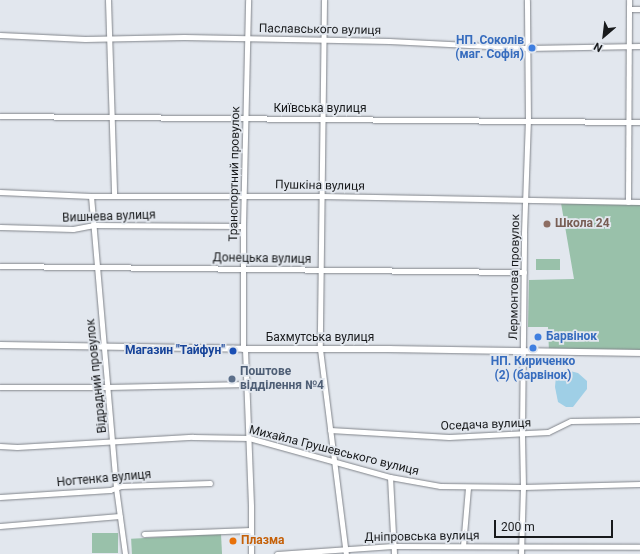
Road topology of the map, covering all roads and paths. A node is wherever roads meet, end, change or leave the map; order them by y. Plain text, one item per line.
1 (108, 0) edge
2 (248, 0) edge
3 (324, 0) edge
4 (527, 0) edge
5 (629, 0) edge
6 (629, 9) junction
7 (640, 9) edge
8 (0, 35) edge
9 (109, 38) junction
10 (248, 39) junction
11 (323, 40) junction
12 (640, 46) edge
13 (628, 47) junction
14 (528, 48) junction
15 (0, 116) edge
16 (111, 117) junction
17 (322, 118) junction
18 (246, 120) junction
19 (528, 121) junction
20 (627, 122) junction
21 (640, 122) edge
22 (0, 192) edge
23 (244, 195) junction
24 (91, 196) junction
25 (114, 196) junction
26 (322, 196) junction
27 (526, 200) junction
28 (628, 202) junction
29 (640, 202) edge
30 (93, 225) junction
31 (243, 226) junction
32 (0, 227) edge
33 (0, 266) edge
34 (96, 268) junction
35 (244, 269) junction
36 (321, 271) junction
37 (524, 272) junction
38 (0, 344) edge
39 (104, 345) junction
40 (244, 349) junction
41 (320, 349) junction
42 (524, 351) junction
43 (640, 353) edge
44 (247, 384) junction
45 (0, 387) edge
46 (108, 387) junction
47 (640, 420) edge
48 (330, 430) junction
49 (522, 433) junction
50 (249, 438) junction
51 (113, 441) junction
52 (0, 446) edge
53 (334, 461) junction
54 (390, 477) junction
55 (210, 483) dead end
56 (640, 484) edge
57 (523, 487) junction
58 (116, 488) junction
59 (468, 488) junction
60 (0, 497) edge
61 (120, 516) junction
62 (0, 526) edge
63 (251, 530) junction
64 (144, 534) dead end
65 (393, 546) junction
66 (463, 546) junction
67 (521, 546) junction
68 (640, 547) edge
69 (346, 552) edge
70 (125, 554) edge
71 (251, 554) edge
72 (277, 554) edge
73 (394, 554) edge
74 (521, 554) edge

1 - 9 street
2 - 10 street, Транспортний провулок
3 - 11 street
4 - 14 street, Лермонтова провулок
5 - 6 street
6 - 7 street
6 - 13 street
8 - 9 street, Паславського вулиця
9 - 10 street, Паславського вулиця
9 - 16 street
10 - 11 street, Паславського вулиця
10 - 18 street, Транспортний провулок
11 - 14 street, Паславського вулиця
11 - 17 street
12 - 13 street, Паславського вулиця
13 - 14 street, Паславського вулиця
13 - 20 street
14 - 19 street, Лермонтова провулок
15 - 16 street, Київська вулиця
16 - 18 street, Київська вулиця
16 - 25 street
17 - 18 street, Київська вулиця
17 - 19 street, Київська вулиця
17 - 26 street
18 - 23 street, Транспортний провулок
19 - 20 street, Київська вулиця
19 - 27 street, Лермонтова провулок
20 - 21 street, Київська вулиця
20 - 28 street
22 - 24 street, Пушкіна вулиця
23 - 25 street, Пушкіна вулиця
23 - 26 street, Пушкіна вулиця
23 - 31 street, Транспортний провулок
24 - 25 street, Пушкіна вулиця
24 - 30 street, Відрадний провулок
26 - 27 street, Пушкіна вулиця
26 - 36 street
27 - 28 street, Пушкіна вулиця
27 - 37 street, Лермонтова провулок
28 - 29 street, Пушкіна вулиця
30 - 31 street, Вишнева вулиця
30 - 32 street, Вишнева вулиця
30 - 34 street, Відрадний провулок
31 - 35 street, Транспортний провулок
33 - 34 street, Донецька вулиця
34 - 35 street, Донецька вулиця
34 - 39 street, Відрадний провулок
35 - 36 street, Донецька вулиця
35 - 40 street, Транспортний провулок
36 - 37 street, Донецька вулиця
36 - 41 street
37 - 42 street, Лермонтова провулок
38 - 39 street, Бахмутська вулиця
39 - 40 street, Бахмутська вулиця
39 - 46 street, Відрадний провулок
40 - 41 street, Бахмутська вулиця
40 - 44 street, Транспортний провулок
41 - 42 street, Бахмутська вулиця
41 - 48 street
42 - 43 street, Бахмутська вулиця
42 - 49 street, Лермонтова провулок
44 - 46 street
44 - 50 street, Транспортний провулок
45 - 46 street
46 - 51 street, Відрадний провулок
47 - 49 street, Оседача вулиця
48 - 49 street, Оседача вулиця
48 - 53 street
49 - 57 street, Лермонтова провулок
50 - 51 street, Михайла Грушевського вулиця
50 - 53 street, Михайла Грушевського вулиця
50 - 63 street, Транспортний провулок
51 - 52 street, Михайла Грушевського вулиця
51 - 58 street, Відрадний провулок
53 - 54 street, Михайла Грушевського вулиця
53 - 69 street
54 - 59 street, Михайла Грушевського вулиця
54 - 65 street
55 - 58 street, Ногтенка вулиця
56 - 57 street, Михайла Грушевського вулиця
57 - 59 street, Михайла Грушевського вулиця
57 - 67 street, Лермонтова провулок
58 - 60 street, Ногтенка вулиця
58 - 61 street, Відрадний провулок
59 - 66 street
61 - 62 street
61 - 70 street, Відрадний провулок
63 - 64 street
63 - 71 street, Транспортний провулок
65 - 66 street, Дніпровська вулиця
65 - 69 street, Дніпровська вулиця
65 - 73 street
66 - 67 street, Дніпровська вулиця
67 - 68 street, Дніпровська вулиця
67 - 74 street, Лермонтова провулок
69 - 72 street, Дніпровська вулиця

